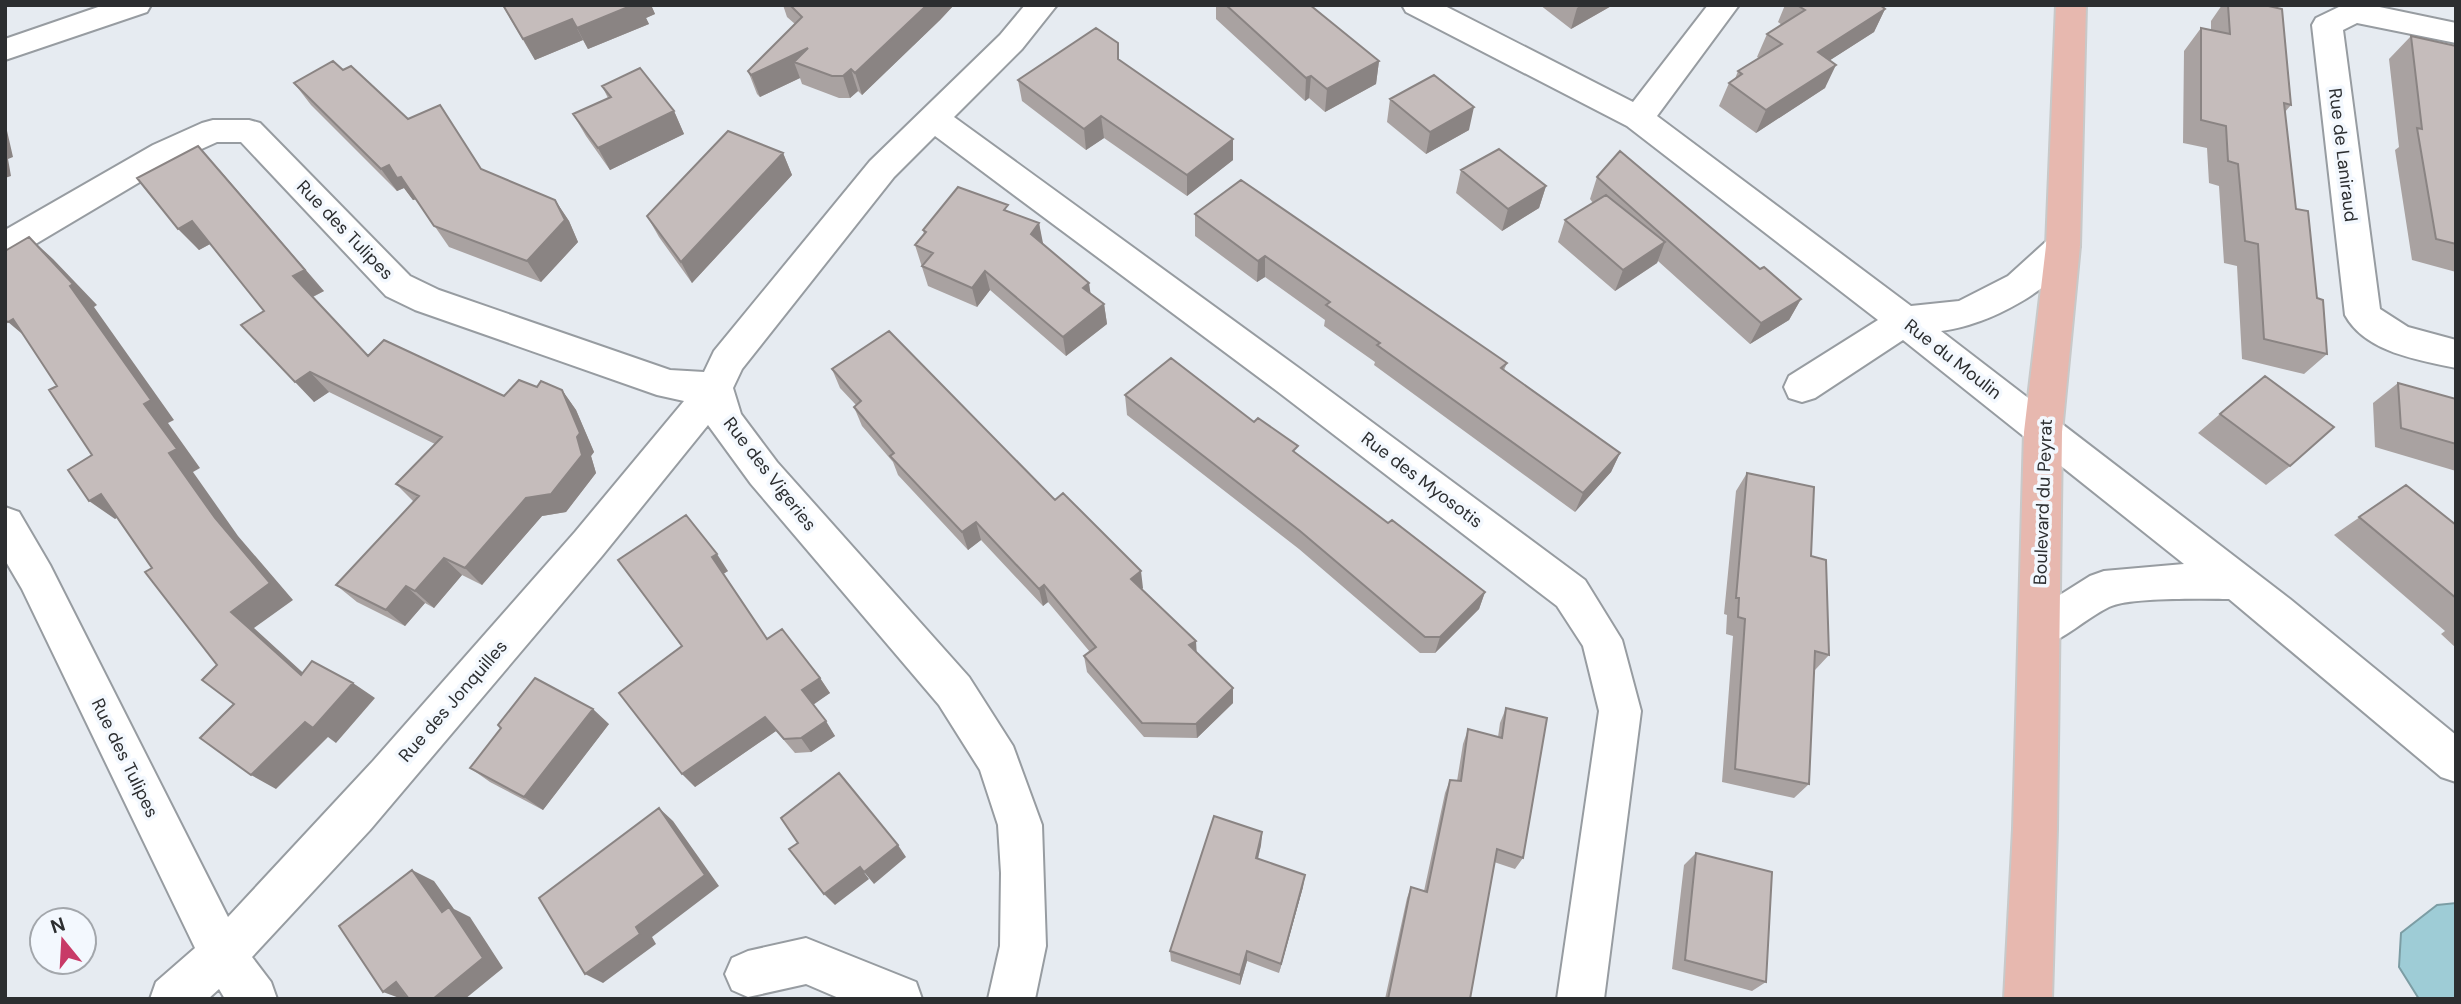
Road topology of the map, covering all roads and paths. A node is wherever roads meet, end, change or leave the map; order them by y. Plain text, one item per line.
1 (136, 5) edge
2 (1042, 5) edge
3 (1417, 5) edge
4 (1724, 5) edge
5 (2071, 5) edge
6 (2456, 33) edge
7 (5, 50) edge
8 (1638, 118) junction
9 (934, 119) junction
10 (5, 246) edge
11 (2063, 246) junction
12 (1905, 321) junction
13 (2456, 354) edge
14 (1802, 387) dead end
15 (715, 388) junction
16 (2043, 432) junction
17 (5, 524) edge
18 (2237, 581) junction
19 (2039, 630) junction
20 (2456, 762) edge
21 (223, 956) junction
22 (748, 974) dead end
23 (173, 999) edge
24 (254, 999) edge
25 (899, 999) edge
26 (1011, 999) edge
27 (1580, 999) edge
28 (2028, 999) edge

1 - 7 street
2 - 9 street
3 - 8 street, Rue du Moulin
4 - 8 street
5 - 11 main road, Boulevard du Peyrat
6 - 13 street, Rue de Laniraud
8 - 12 street, Rue du Moulin
9 - 15 street
9 - 27 street, Rue des Myosotis
10 - 15 street, Rue des Tulipes
11 - 12 street
11 - 16 main road, Boulevard du Peyrat
12 - 14 street
12 - 16 street, Rue du Moulin
15 - 21 street, Rue des Jonquilles
15 - 26 street, Rue des Vigeries
16 - 18 street, Rue du Moulin
16 - 19 main road, Boulevard du Peyrat
17 - 21 street, Rue des Tulipes
18 - 19 street
18 - 20 street, Rue du Moulin
19 - 28 main road, Boulevard du Peyrat
21 - 23 street, Rue des Jonquilles
21 - 24 street, Rue des Tulipes
22 - 25 street

